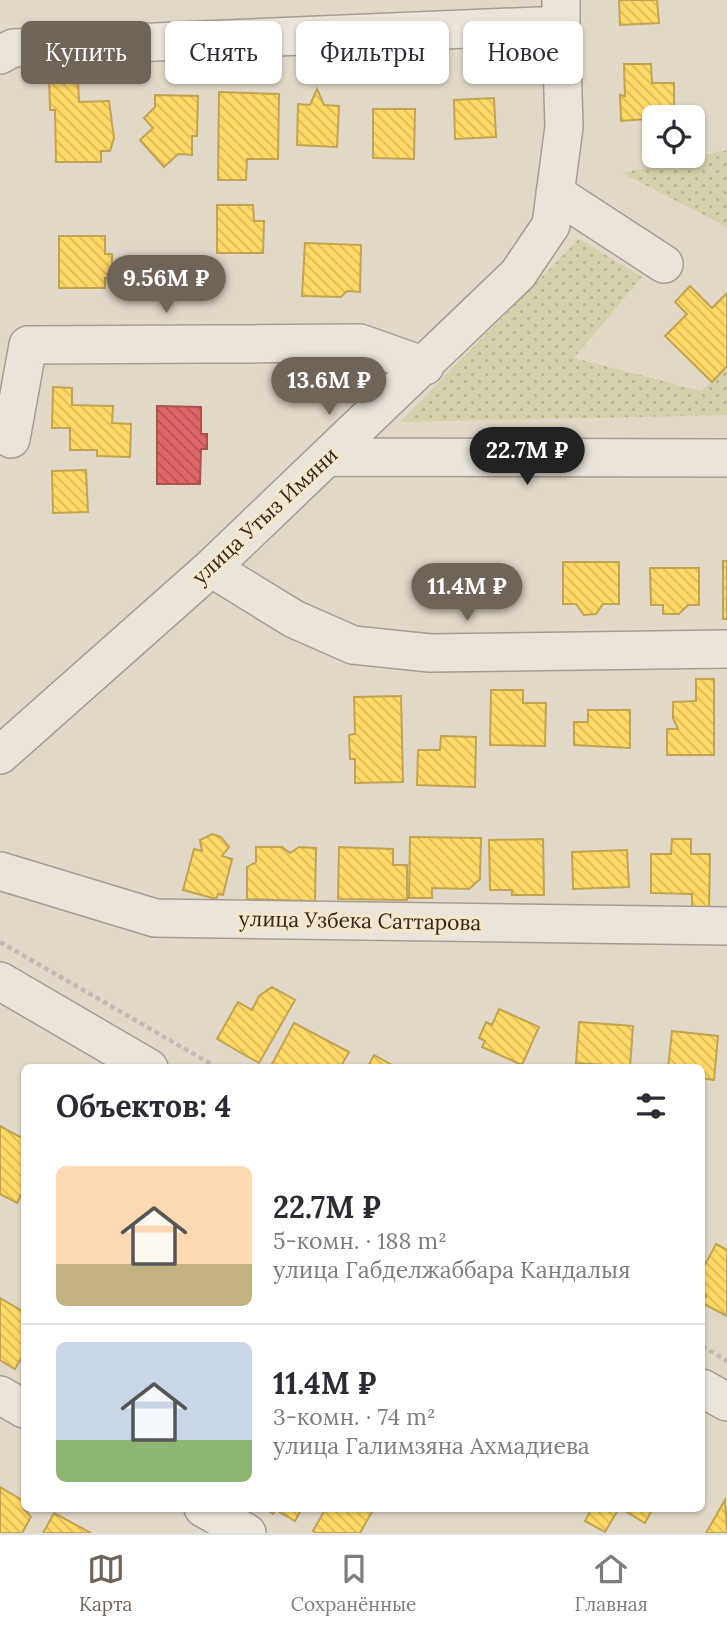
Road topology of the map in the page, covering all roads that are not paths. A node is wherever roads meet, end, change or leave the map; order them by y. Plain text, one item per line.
1 (561, 13) edge
2 (0, 55) edge
3 (555, 193) junction
4 (664, 264) dead end
5 (425, 366) junction
6 (11, 439) dead end
7 (328, 457) junction
8 (727, 458) edge
9 (211, 568) junction
10 (727, 649) edge
11 (0, 755) edge
12 (0, 871) edge
13 (727, 926) edge
14 (0, 981) edge
15 (142, 1064) edge
16 (705, 1390) edge
17 (0, 1395) edge
18 (727, 1402) edge
19 (21, 1407) edge
20 (210, 1512) edge
21 (247, 1533) edge

1 - 2 street
1 - 3 street, улица Утыз Имяни
3 - 4 street
3 - 5 street, улица Утыз Имяни
5 - 6 street
5 - 7 street, улица Утыз Имяни
7 - 8 street
7 - 9 street, улица Утыз Имяни
9 - 10 street
9 - 11 street, улица Утыз Имяни
12 - 13 street, улица Узбека Саттарова
14 - 15 street
16 - 18 street
17 - 19 street
20 - 21 street

